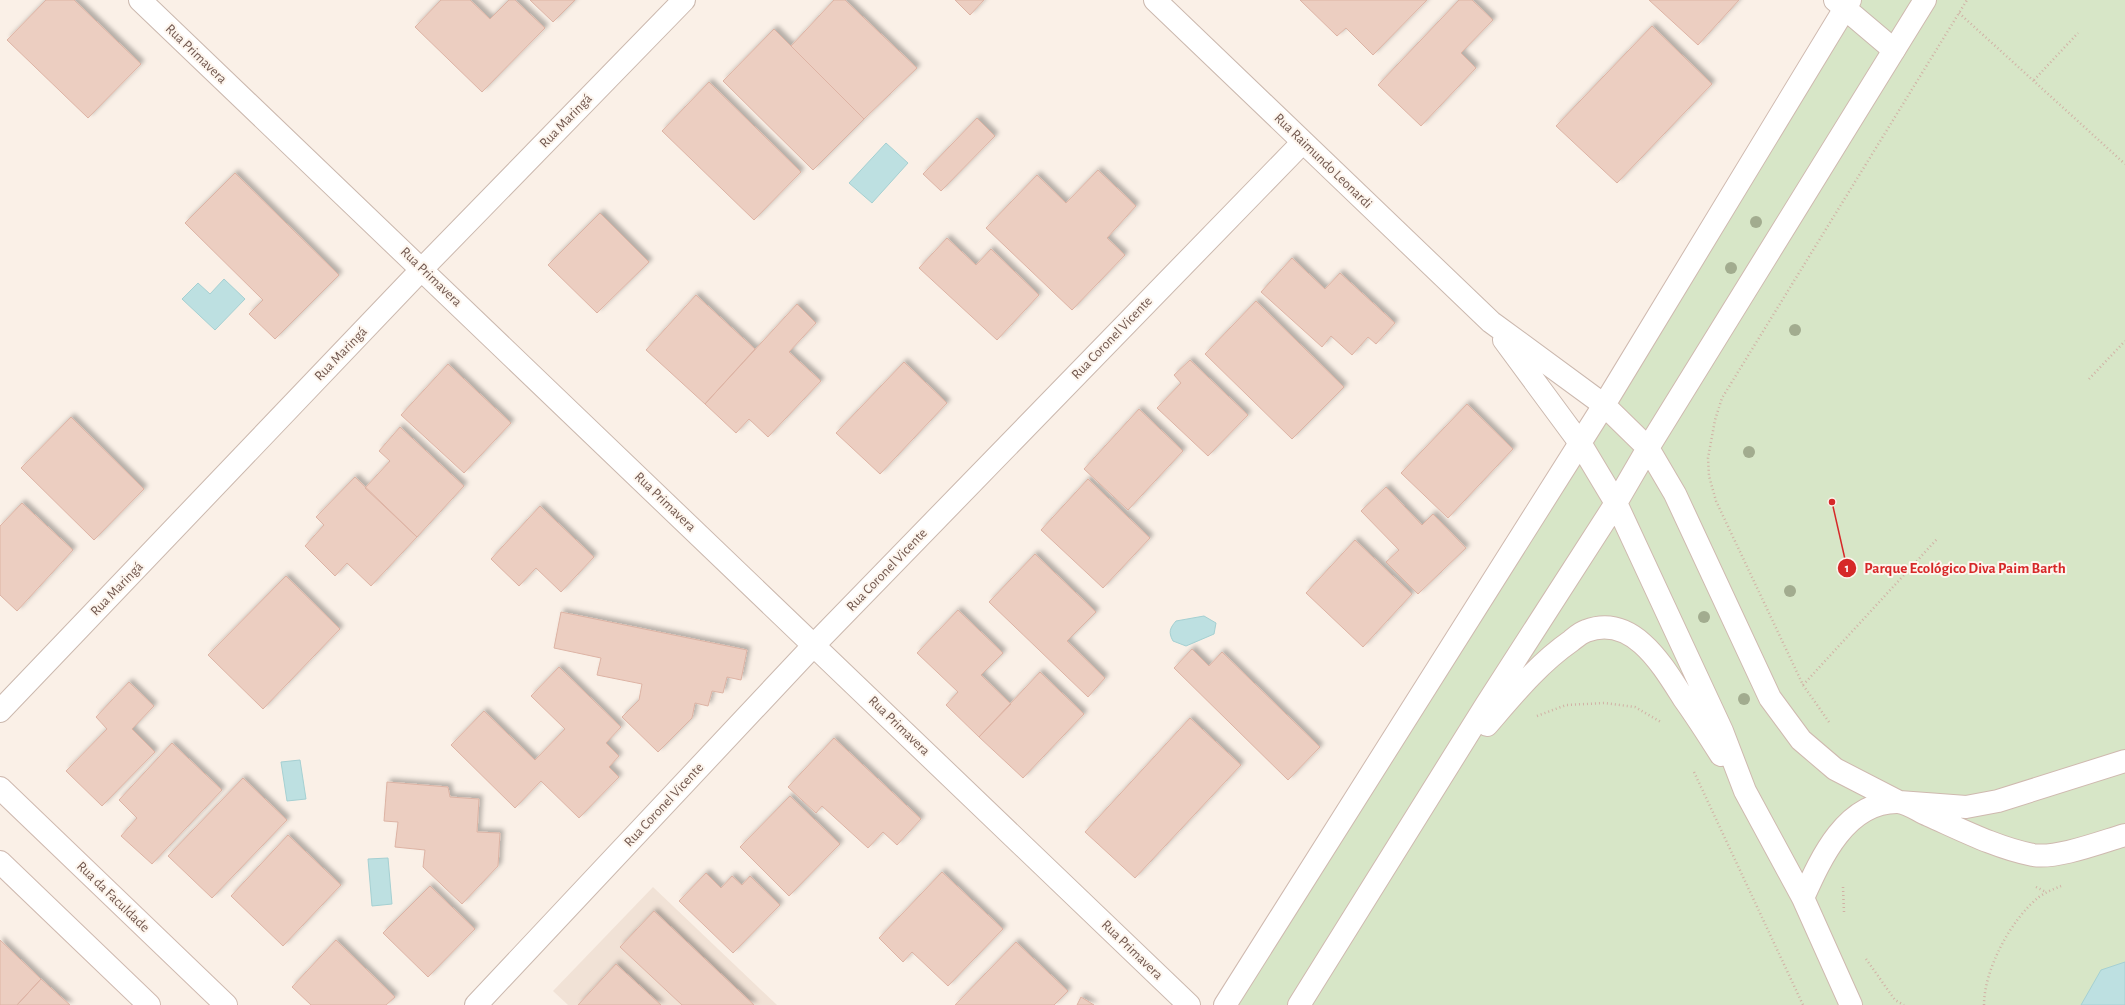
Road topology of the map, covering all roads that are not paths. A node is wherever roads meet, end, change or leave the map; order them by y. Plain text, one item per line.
1 (140, 0) edge
2 (684, 0) edge
3 (1155, 0) edge
4 (1925, 0) edge
5 (1843, 3) edge
6 (1894, 50) junction
7 (1303, 142) junction
8 (422, 269) junction
9 (1491, 322) junction
10 (1604, 405) junction
11 (1580, 443) junction
12 (1648, 448) junction
13 (1616, 503) junction
14 (814, 645) junction
15 (0, 711) edge
16 (2125, 761) edge
17 (1448, 769) junction
18 (0, 788) edge
19 (1745, 791) junction
20 (1899, 802) junction
21 (2125, 835) edge
22 (0, 862) edge
23 (1803, 898) junction
24 (1841, 980) junction
25 (149, 1005) edge
26 (226, 1005) edge
27 (476, 1005) edge
28 (1188, 1005) edge
29 (1225, 1005) edge
30 (1299, 1005) edge
31 (1851, 1005) edge
32 (1867, 1005) edge

1 - 8 street, Rua Primavera
2 - 8 street, Rua Maringá
3 - 7 street, Rua Raimundo Leonardi
4 - 6 street
5 - 6 street
5 - 10 street
6 - 12 street
7 - 9 street, Rua Raimundo Leonardi
7 - 14 street, Rua Coronel Vicente
8 - 14 street, Rua Primavera
8 - 15 street, Rua Maringá
9 - 10 street, Rua Raimundo Leonardi
9 - 11 street, Rua Raimundo Leonardi
10 - 11 street
10 - 12 street, Rua Raimundo Leonardi
11 - 13 street, Rua Raimundo Leonardi
11 - 29 street
12 - 13 street
12 - 20 street, Rua Raimundo Leonardi
13 - 17 street
13 - 19 street, Rua Raimundo Leonardi
14 - 27 street, Rua Coronel Vicente
14 - 28 street, Rua Primavera
16 - 20 street
17 - 19 street
17 - 30 street
18 - 26 street, Rua da Faculdade
19 - 23 street
20 - 21 street, Rua Raimundo Leonardi
20 - 23 street
22 - 25 street
23 - 24 street
24 - 31 street
24 - 32 street

